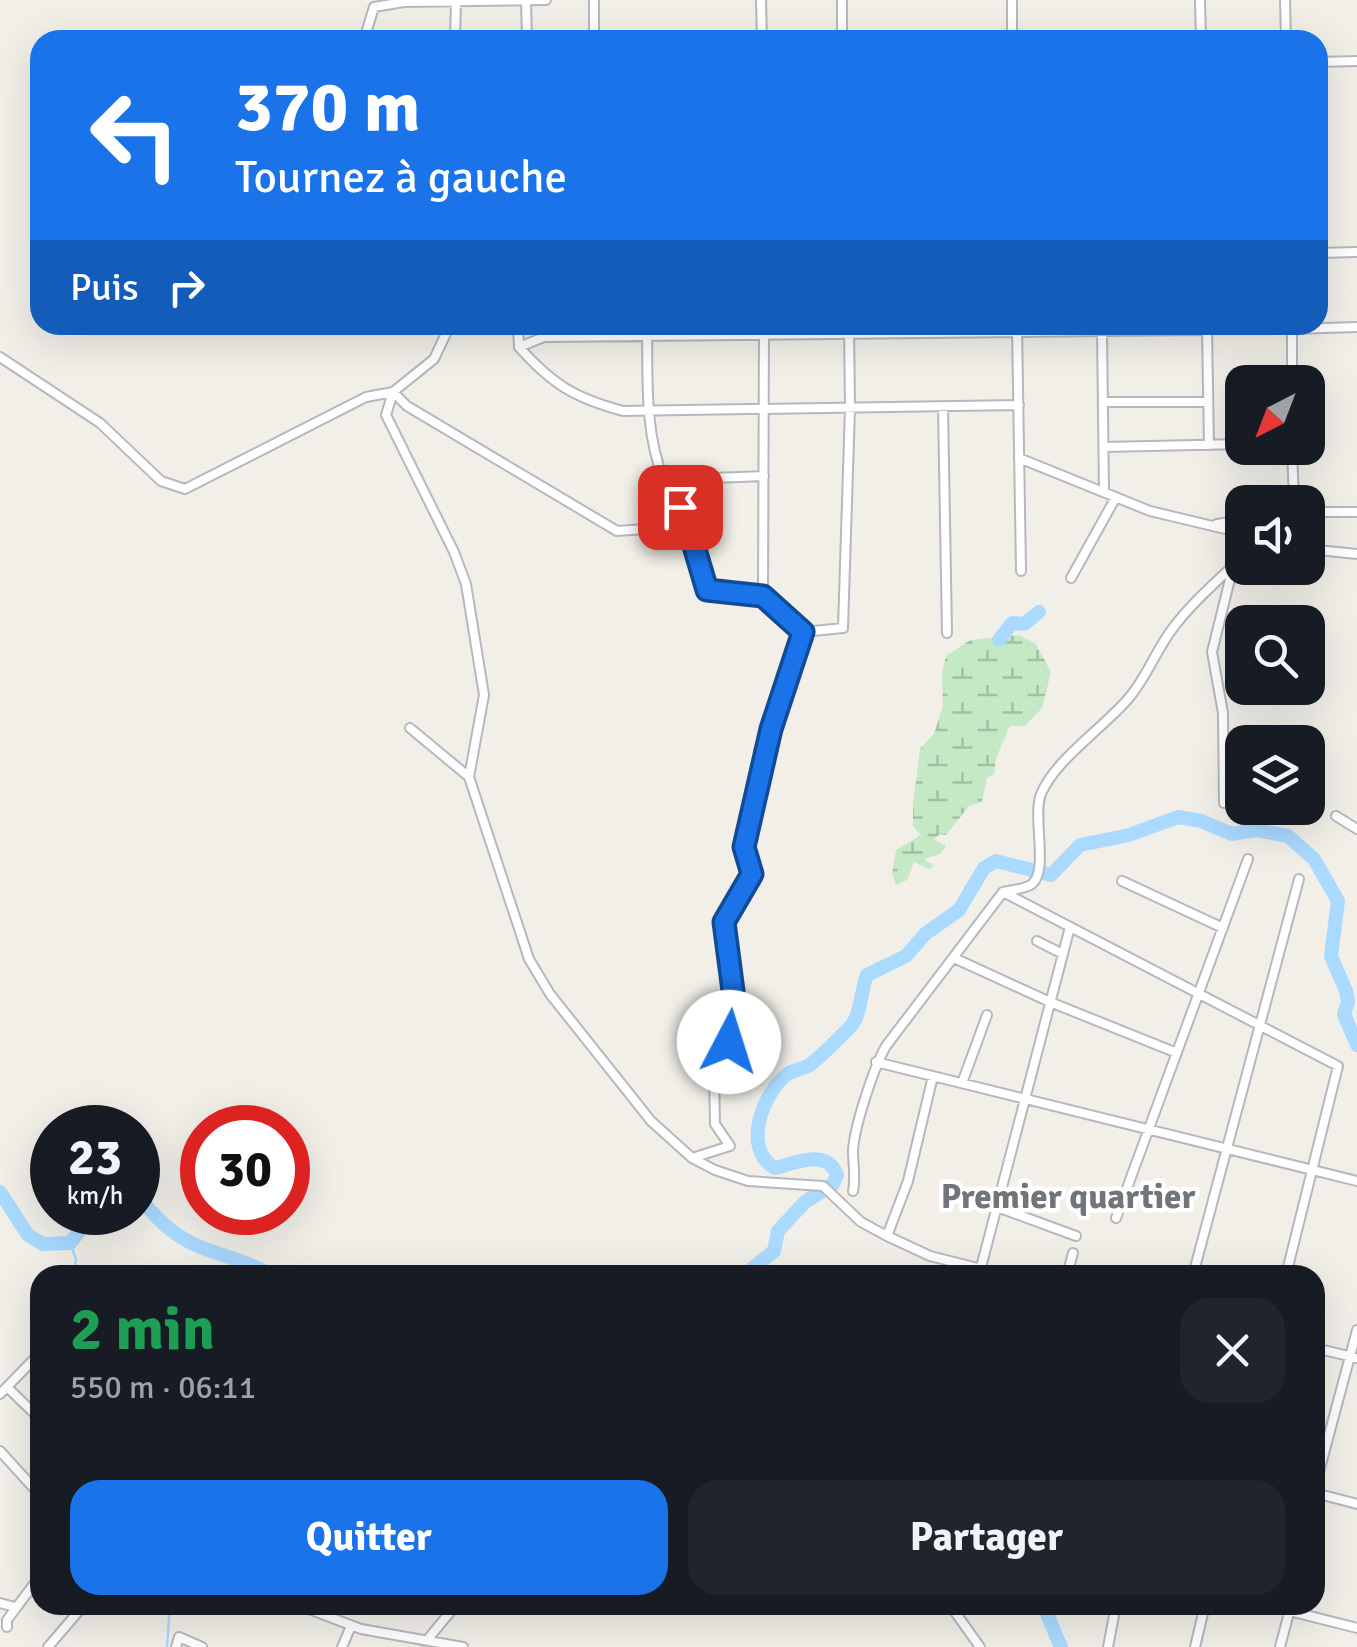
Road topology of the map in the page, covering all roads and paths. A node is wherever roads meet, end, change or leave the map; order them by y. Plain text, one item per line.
1 (526, 0) edge
2 (546, 0) edge
3 (594, 0) edge
4 (762, 0) edge
5 (842, 0) edge
6 (1012, 0) edge
7 (1200, 0) edge
8 (1285, 0) edge
9 (456, 2) edge
10 (367, 30) edge
11 (455, 30) edge
12 (527, 30) edge
13 (594, 30) edge
14 (762, 30) edge
15 (842, 30) edge
16 (1012, 30) edge
17 (1202, 30) edge
18 (1286, 30) edge
19 (1357, 61) edge
20 (1328, 62) edge
21 (1357, 252) edge
22 (1328, 253) edge
23 (1328, 326) edge
24 (1357, 326) edge
25 (445, 335) edge
26 (518, 335) edge
27 (573, 335) edge
28 (647, 335) edge
29 (764, 335) edge
30 (849, 335) edge
31 (1017, 335) edge
32 (1102, 335) edge
33 (1207, 335) edge
34 (1292, 335) edge
35 (519, 348) junction
36 (0, 357) edge
37 (1292, 365) edge
38 (393, 392) junction
39 (1104, 402) junction
40 (1208, 402) junction
41 (942, 406) junction
42 (1018, 406) junction
43 (850, 408) junction
44 (764, 410) junction
45 (649, 411) junction
46 (1209, 445) junction
47 (1225, 445) edge
48 (1104, 446) junction
49 (1019, 458) junction
50 (764, 476) junction
51 (664, 480) junction
52 (1104, 492) junction
53 (1116, 497) junction
54 (1325, 512) edge
55 (1357, 512) edge
56 (1225, 523) edge
57 (1213, 525) junction
58 (1225, 529) edge
59 (694, 546) junction
60 (1325, 551) edge
61 (1357, 554) edge
62 (1021, 571) dead end
63 (1225, 572) edge
64 (1071, 578) dead end
65 (1228, 585) edge
66 (763, 596) junction
67 (803, 632) junction
68 (947, 633) dead end
69 (410, 728) dead end
70 (469, 777) junction
71 (1224, 802) dead end
72 (1336, 816) dead end
73 (1357, 829) edge
74 (1248, 859) dead end
75 (1299, 878) dead end
76 (1122, 881) dead end
77 (1003, 892) junction
78 (1070, 927) junction
79 (1223, 928) junction
80 (1037, 941) dead end
81 (1063, 954) junction
82 (954, 958) junction
83 (1200, 994) junction
84 (1050, 1002) junction
85 (987, 1014) dead end
86 (1261, 1026) junction
87 (1176, 1053) junction
88 (876, 1062) junction
89 (933, 1076) junction
90 (962, 1083) junction
91 (1025, 1099) junction
92 (1148, 1129) junction
93 (1226, 1148) junction
94 (692, 1158) junction
95 (1312, 1169) junction
96 (1357, 1181) edge
97 (853, 1191) dead end
98 (997, 1207) junction
99 (1116, 1218) dead end
100 (888, 1236) junction
101 (1076, 1236) dead end
102 (1073, 1254) dead end
103 (958, 1265) edge
104 (982, 1265) edge
105 (1069, 1265) edge
106 (1196, 1265) edge
107 (1288, 1265) edge
108 (1357, 1330) edge
109 (1325, 1350) edge
110 (1354, 1357) edge
111 (30, 1364) edge
112 (4, 1391) edge
113 (30, 1411) edge
114 (0, 1451) edge
115 (1325, 1456) edge
116 (30, 1484) edge
117 (1325, 1493) edge
118 (1357, 1504) edge
119 (30, 1589) edge
120 (0, 1603) edge
121 (16, 1607) junction
122 (75, 1615) edge
123 (323, 1615) edge
124 (448, 1615) edge
125 (957, 1615) edge
126 (1114, 1615) edge
127 (1203, 1615) edge
128 (1289, 1615) edge
129 (1314, 1615) edge
130 (351, 1626) junction
131 (7, 1627) dead end
132 (1357, 1628) edge
133 (428, 1639) junction
134 (48, 1647) edge
135 (176, 1647) edge
136 (202, 1647) edge
137 (342, 1647) edge
138 (463, 1647) edge
139 (980, 1647) edge
140 (1108, 1647) edge
141 (1195, 1647) edge
142 (1280, 1647) edge

1 - 2 street
1 - 9 street
1 - 12 street
3 - 13 street
4 - 14 street
5 - 15 street
6 - 16 street
7 - 17 street
8 - 18 street
9 - 10 street
9 - 11 street
19 - 20 street
21 - 22 street
23 - 24 street
25 - 38 street
26 - 35 street
27 - 35 street
28 - 45 street
29 - 44 street
30 - 43 street
31 - 42 street
32 - 39 street
33 - 40 street
34 - 37 street
35 - 45 street
36 - 38 street
38 - 59 street
38 - 70 street
39 - 40 street
39 - 48 street
40 - 46 street
41 - 42 street
41 - 43 street
41 - 68 street
42 - 49 street
43 - 44 street
43 - 67 street
44 - 45 street
44 - 50 street
45 - 51 street
46 - 47 street
46 - 48 street
48 - 52 street
49 - 52 street
49 - 62 street
50 - 51 street
50 - 66 street
51 - 59 street
52 - 53 street
53 - 57 street
53 - 64 street
54 - 55 street
56 - 57 street
57 - 58 street
59 - 66 street
60 - 61 street
63 - 77 street
65 - 71 street
66 - 67 street
67 - 94 street
69 - 70 street
70 - 94 street
72 - 73 street
74 - 79 street
75 - 86 street
76 - 79 street
77 - 78 street
77 - 82 street
78 - 81 street
78 - 83 street
79 - 83 street
80 - 81 street
81 - 84 street
82 - 84 street
82 - 88 street
83 - 86 street
83 - 87 street
84 - 87 street
84 - 91 street
85 - 90 street
86 - 93 street
86 - 95 street
87 - 92 street
88 - 89 street
88 - 97 street
89 - 90 street
89 - 100 street
90 - 91 street
91 - 92 street
91 - 98 street
92 - 93 street
92 - 99 street
93 - 95 street
93 - 106 street
94 - 100 street
95 - 96 street
95 - 107 street
98 - 101 street
98 - 104 street
100 - 103 street
102 - 105 street
108 - 110 street
109 - 110 street
110 - 115 street
111 - 112 street
112 - 113 street
114 - 116 street
117 - 118 street
119 - 121 street
120 - 121 street
121 - 131 street
122 - 134 street
123 - 130 street
124 - 133 street
125 - 139 street
126 - 140 street
127 - 141 street
128 - 142 street
129 - 132 street
130 - 133 street
130 - 137 street
133 - 138 street
135 - 136 street

